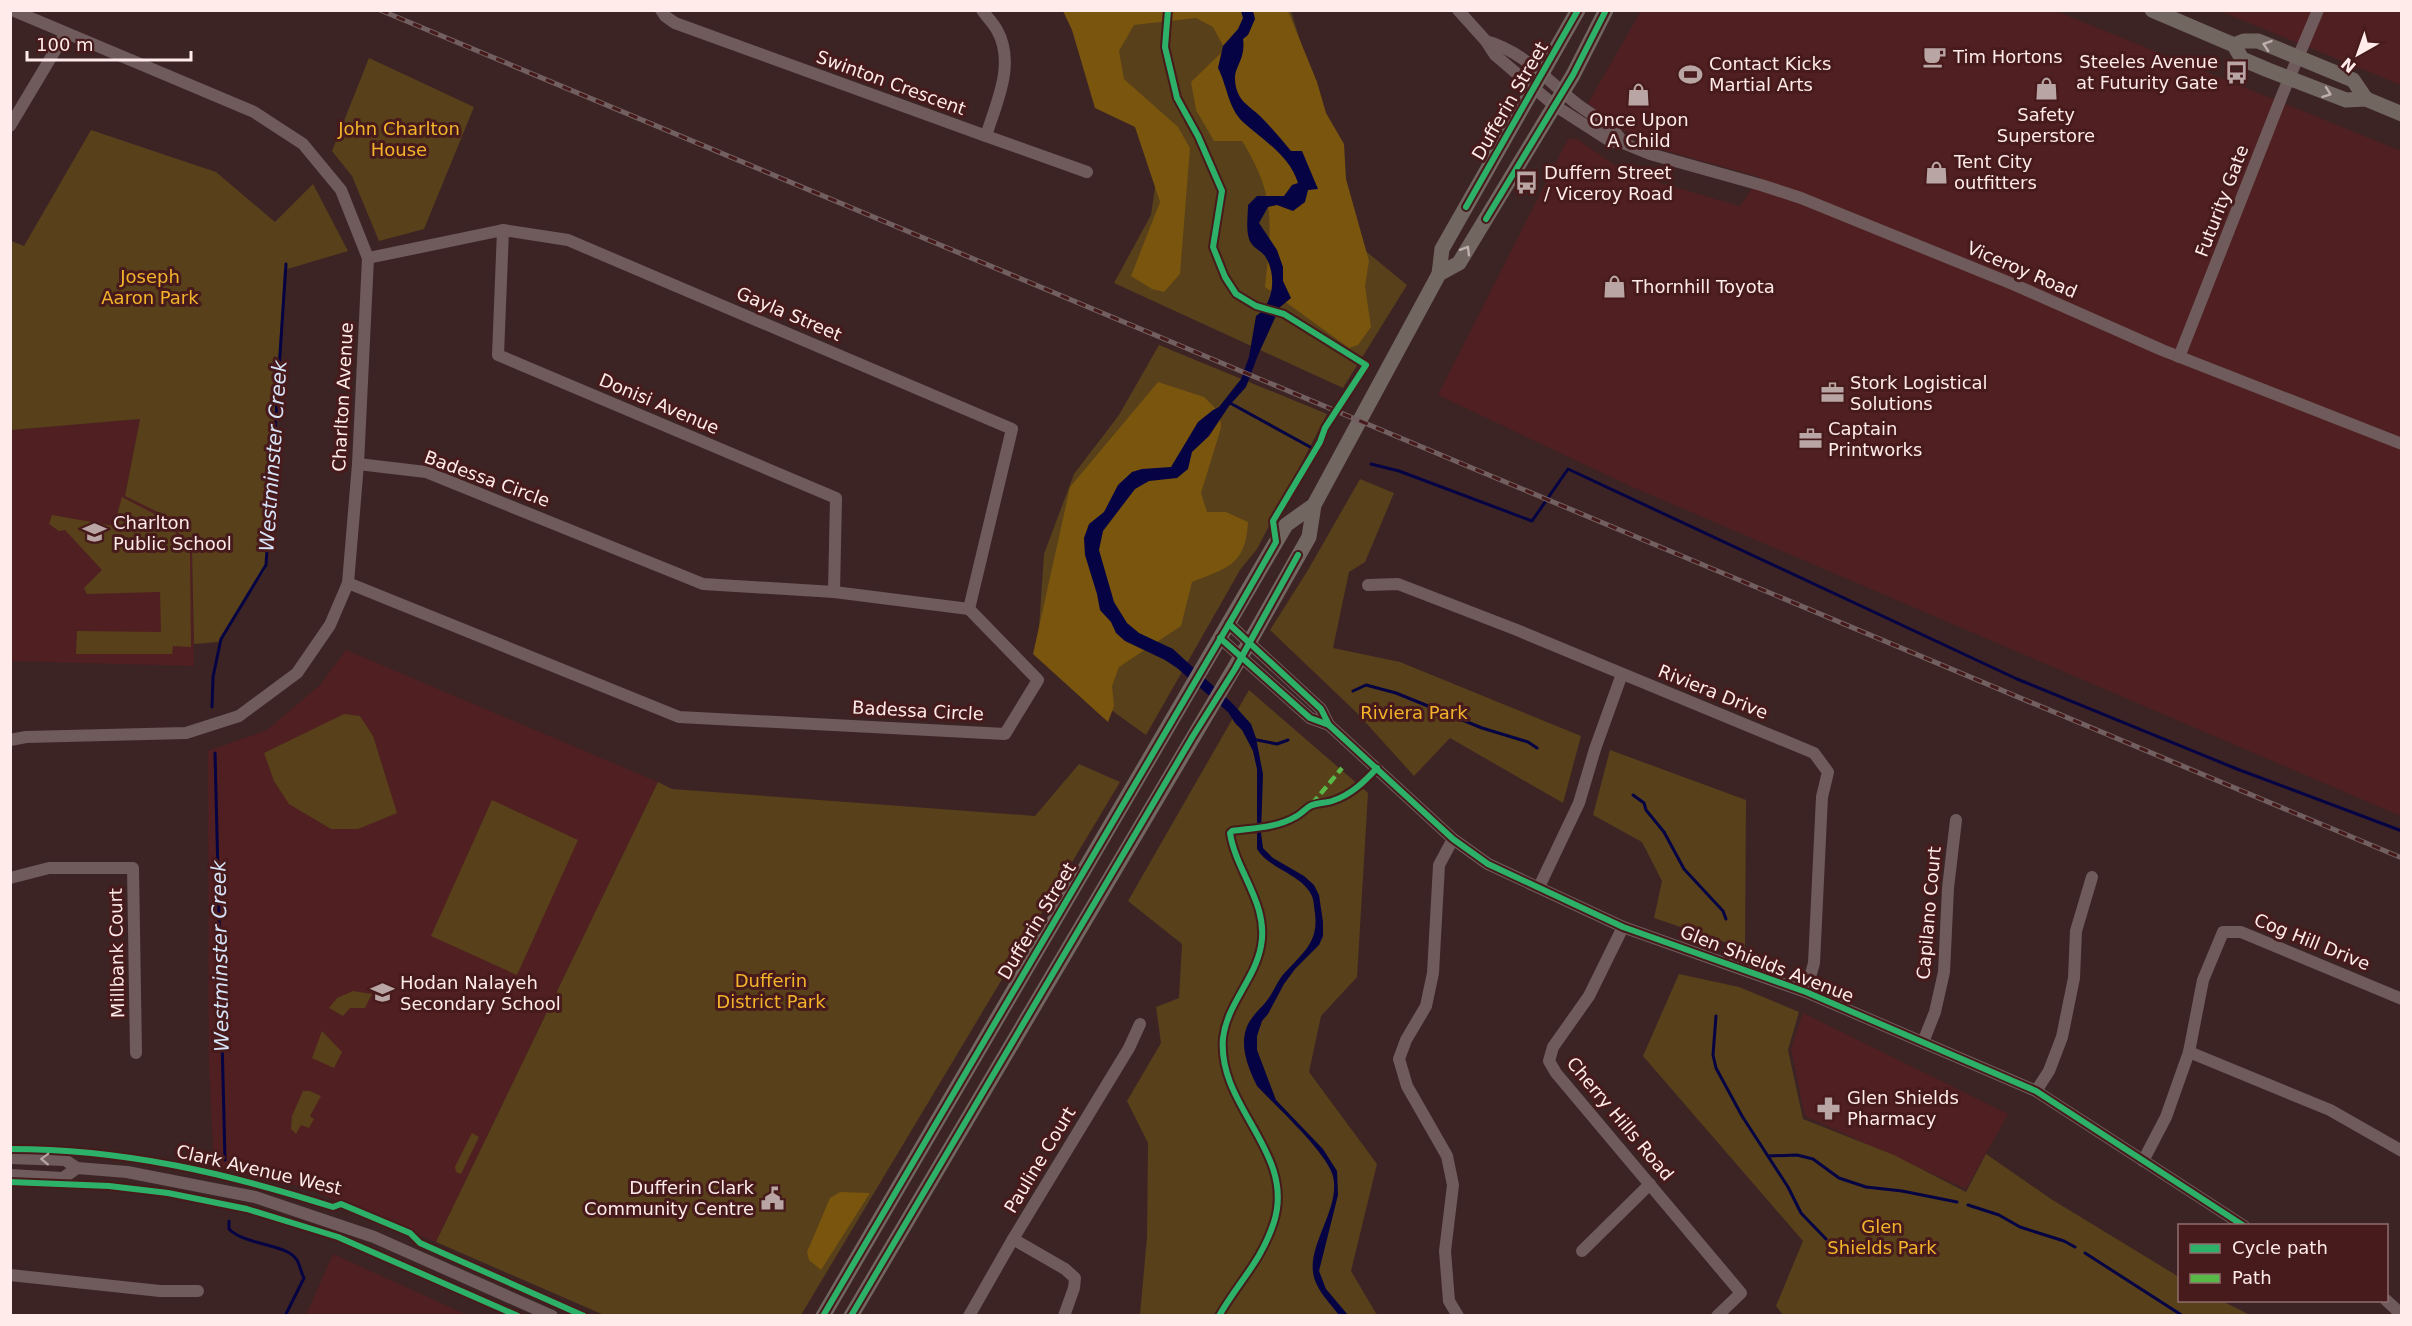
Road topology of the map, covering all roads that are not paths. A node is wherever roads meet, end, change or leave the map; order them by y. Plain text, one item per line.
1 (12, 10) edge
2 (661, 10) edge
3 (982, 10) edge
4 (1458, 10) edge
5 (1578, 10) edge
6 (1606, 10) edge
7 (2152, 10) edge
8 (2318, 10) edge
9 (65, 34) junction
10 (1486, 41) junction
11 (2234, 45) junction
12 (2299, 58) junction
13 (1543, 74) junction
14 (2290, 79) junction
15 (1535, 89) junction
16 (1563, 92) junction
17 (2366, 99) junction
18 (1554, 105) junction
19 (2402, 114) edge
20 (10, 126) edge
21 (986, 136) junction
22 (1623, 142) junction
23 (1086, 172) dead end
24 (502, 230) junction
25 (368, 258) junction
26 (1439, 274) junction
27 (2179, 357) junction
28 (2402, 444) edge
29 (358, 464) junction
30 (1314, 505) junction
31 (348, 583) junction
32 (1368, 585) dead end
33 (834, 592) junction
34 (969, 609) junction
35 (1229, 624) junction
36 (1220, 639) junction
37 (1249, 643) junction
38 (1241, 657) junction
39 (1622, 674) junction
40 (1329, 725) junction
41 (10, 740) edge
42 (1956, 820) dead end
43 (1453, 839) junction
44 (2092, 877) dead end
45 (10, 878) edge
46 (1539, 887) junction
47 (1623, 927) junction
48 (1806, 992) junction
49 (2402, 999) edge
50 (1140, 1024) dead end
51 (1923, 1042) junction
52 (2189, 1052) junction
53 (136, 1053) dead end
54 (2036, 1091) junction
55 (2402, 1151) edge
56 (10, 1158) edge
57 (2143, 1161) junction
58 (77, 1168) junction
59 (10, 1175) edge
60 (1650, 1184) junction
61 (2241, 1224) edge
62 (1012, 1239) junction
63 (1582, 1251) dead end
64 (10, 1275) edge
65 (198, 1291) dead end
66 (2388, 1302) edge
67 (552, 1316) edge
68 (823, 1316) edge
69 (851, 1316) edge
70 (969, 1316) edge
71 (1064, 1316) edge
72 (1458, 1316) edge
73 (1717, 1316) edge
74 (2402, 1316) edge

1 - 9 street, Charlton Avenue
2 - 21 street, Swinton Crescent
3 - 21 street
4 - 10 street, Viceroy Road
5 - 13 main road, Dufferin Street
6 - 16 main road, Dufferin Street
7 - 11 main road
8 - 12 street, Futurity Gate
9 - 20 street
9 - 25 street, Charlton Avenue
10 - 13 street, Viceroy Road
10 - 15 street, Viceroy Road
12 -> 11 main road
11 - 14 main road
12 - 14 street, Futurity Gate
12 - 17 main road
13 - 15 main road, Dufferin Street
13 - 16 street, Viceroy Road
14 -> 17 main road
14 - 27 street, Futurity Gate
15 - 18 street, Viceroy Road
15 - 26 main road, Dufferin Street
16 - 18 main road, Dufferin Street
16 - 22 street, Viceroy Road
17 - 19 main road
18 - 22 street, Viceroy Road
26 -> 18 main road, Dufferin Street
21 - 23 street, Swinton Crescent
22 - 27 street, Viceroy Road
24 - 25 street, Gayla Street
24 - 33 street, Donisi Avenue
24 - 34 street, Gayla Street
25 - 29 street, Charlton Avenue
26 - 30 main road, Dufferin Street
27 - 28 street, Viceroy Road
29 - 31 street, Charlton Avenue
29 - 33 street, Badessa Circle
30 - 35 main road, Dufferin Street
30 - 37 main road, Dufferin Street
31 - 34 street, Badessa Circle
31 - 41 street, Charlton Avenue
32 - 39 street, Riviera Drive
33 - 34 street, Badessa Circle
35 - 36 main road, Dufferin Street
35 - 37 street, Glen Shields Avenue
36 - 38 street, Glen Shields Avenue
36 - 68 main road, Dufferin Street
37 - 38 main road, Dufferin Street
37 - 40 street, Glen Shields Avenue
38 - 40 street, Glen Shields Avenue
38 - 69 main road, Dufferin Street
39 - 46 street
39 - 48 street, Riviera Drive
40 - 43 street, Glen Shields Avenue
42 - 51 street, Capilano Court
43 - 46 street, Glen Shields Avenue
43 - 72 street
44 - 54 street
45 - 53 street, Millbank Court
46 - 47 street, Glen Shields Avenue
47 - 48 street, Glen Shields Avenue
47 - 60 street, Cherry Hills Road
48 - 51 street, Glen Shields Avenue
49 - 52 street, Cog Hill Drive
50 - 62 street, Pauline Court
51 - 54 street, Glen Shields Avenue
52 - 55 street
52 - 57 street, Cog Hill Drive
54 - 57 street, Glen Shields Avenue
58 -> 56 street, Clark Avenue West
57 - 61 street, Glen Shields Avenue
58 - 59 street, Clark Avenue West
58 - 67 street, Clark Avenue West
60 - 63 street
60 - 73 street, Cherry Hills Road
62 - 70 street, Pauline Court
62 - 71 street
64 - 65 street
66 - 74 street

